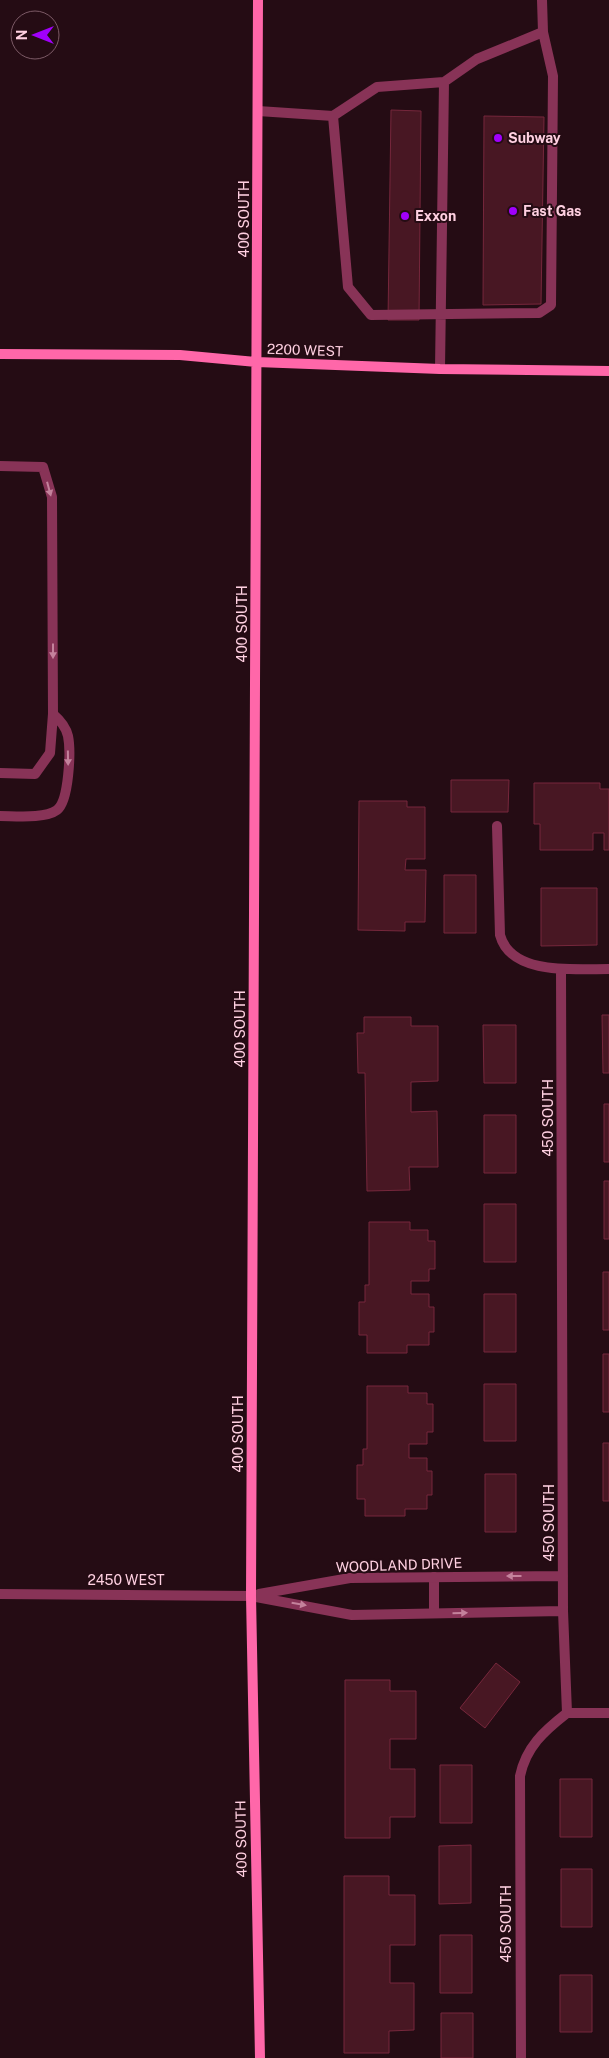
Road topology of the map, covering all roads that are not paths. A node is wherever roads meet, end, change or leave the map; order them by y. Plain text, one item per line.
1 (258, 0) edge
2 (542, 0) edge
3 (543, 32) junction
4 (444, 82) junction
5 (258, 111) junction
6 (333, 116) junction
7 (441, 314) junction
8 (0, 354) edge
9 (257, 362) junction
10 (440, 369) junction
11 (609, 371) edge
12 (0, 466) edge
13 (53, 714) junction
14 (0, 773) edge
15 (0, 816) edge
16 (497, 826) dead end
17 (561, 969) junction
18 (609, 969) edge
19 (563, 1576) junction
20 (434, 1577) junction
21 (0, 1594) edge
22 (251, 1596) junction
23 (563, 1611) junction
24 (434, 1613) junction
25 (567, 1713) junction
26 (609, 1713) edge
27 (260, 2058) edge
28 (521, 2058) edge

1 - 5 main road, 400 SOUTH
2 - 3 street
3 - 4 street
3 - 7 street
4 - 6 street
4 - 7 street
5 - 6 street
5 - 9 main road, 400 SOUTH
6 - 7 street
7 - 10 street
8 - 9 main road, 2200 WEST
9 - 10 main road, 2200 WEST
9 - 22 main road, 400 SOUTH
10 - 11 main road, 2200 WEST
12 -> 13 street
13 - 14 street
13 -> 15 street
16 - 17 street
17 - 18 street
17 - 19 street, 450 SOUTH
19 -> 20 street, WOODLAND DRIVE
19 - 23 street, 450 SOUTH
20 - 22 street, WOODLAND DRIVE
20 - 24 street
21 - 22 street, 2450 WEST
22 -> 24 street
22 - 27 main road, 400 SOUTH
24 -> 23 street
23 - 25 street, 450 SOUTH
25 - 26 street
25 - 28 street, 450 SOUTH

